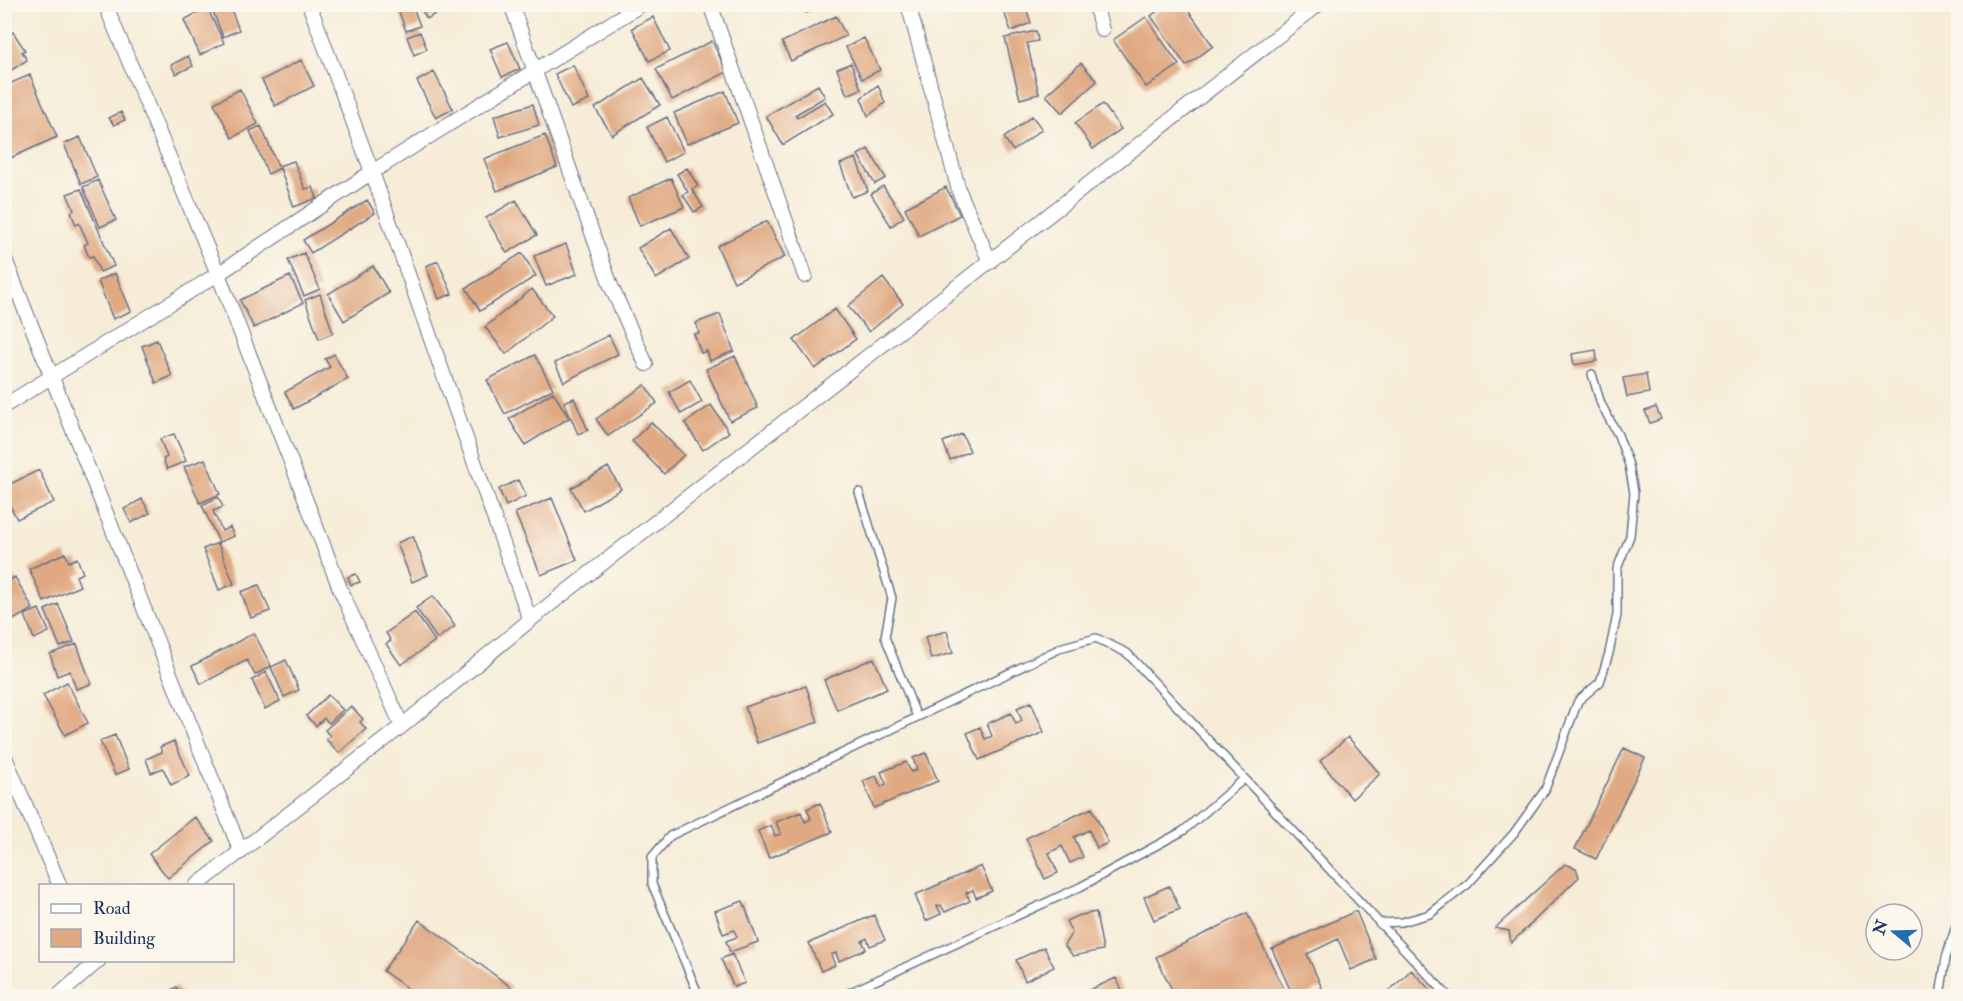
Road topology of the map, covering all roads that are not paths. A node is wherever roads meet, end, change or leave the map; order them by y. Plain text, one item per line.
1 (105, 4) edge
2 (309, 4) edge
3 (511, 4) edge
4 (642, 4) edge
5 (710, 4) edge
6 (908, 4) edge
7 (1095, 4) edge
8 (1311, 7) edge
9 (1102, 30) dead end
10 (536, 70) junction
11 (372, 172) junction
12 (4, 256) edge
13 (990, 262) junction
14 (218, 274) junction
15 (805, 276) dead end
16 (646, 364) dead end
17 (1592, 374) dead end
18 (53, 376) junction
19 (4, 406) edge
20 (859, 492) dead end
21 (530, 620) junction
22 (917, 717) junction
23 (402, 726) junction
24 (4, 755) edge
25 (1244, 779) junction
26 (240, 852) junction
27 (60, 884) edge
28 (197, 884) edge
29 (1959, 919) edge
30 (1379, 922) junction
31 (95, 962) edge
32 (58, 996) edge
33 (699, 996) edge
34 (842, 996) edge
35 (1448, 996) edge
36 (1940, 996) edge

1 - 14 street
2 - 11 street
3 - 10 street
4 - 10 street
5 - 15 street
6 - 13 street
7 - 9 street
8 - 13 street
10 - 11 street
10 - 16 street
11 - 14 street
11 - 21 street
12 - 18 street
13 - 21 street
14 - 18 street
14 - 23 street
17 - 30 lane
18 - 19 street
18 - 26 street
20 - 22 lane
21 - 23 street
22 - 25 lane
22 - 33 lane
23 - 26 street
24 - 27 street
25 - 30 lane
25 - 34 lane
26 - 28 street
29 - 36 lane
30 - 35 lane
31 - 32 street

